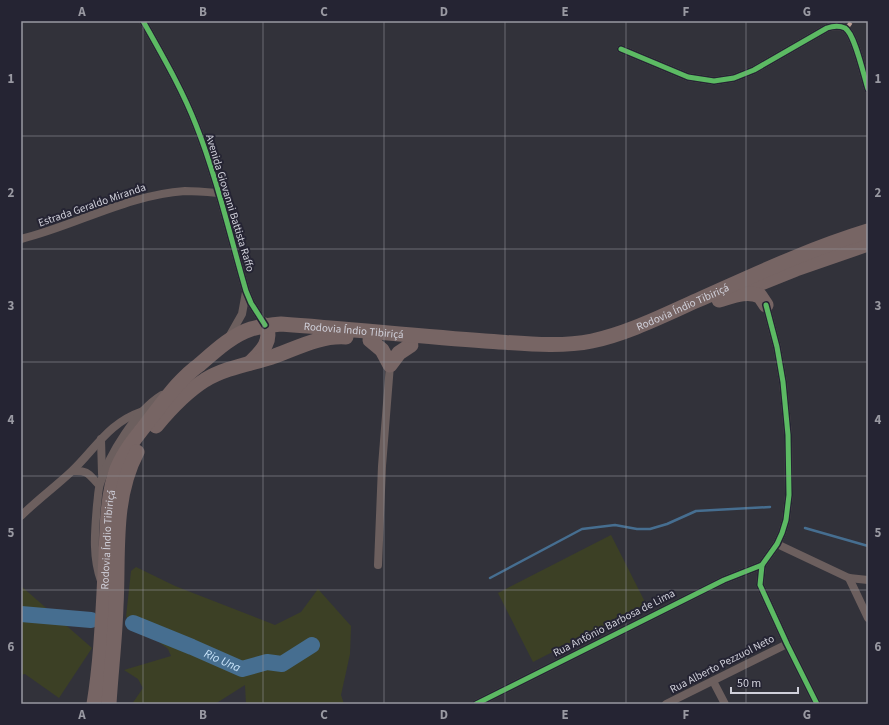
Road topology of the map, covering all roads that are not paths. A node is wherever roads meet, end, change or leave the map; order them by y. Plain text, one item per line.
1 (143, 21) edge
2 (621, 49) dead end
3 (868, 89) edge
4 (218, 193) junction
5 (868, 231) edge
6 (21, 239) edge
7 (868, 244) edge
8 (796, 269) junction
9 (246, 292) junction
10 (719, 300) junction
11 (766, 305) junction
12 (266, 325) junction
13 (370, 340) junction
14 (224, 344) junction
15 (411, 345) junction
16 (250, 364) junction
17 (390, 364) junction
18 (174, 388) junction
19 (145, 410) junction
20 (101, 439) junction
21 (73, 470) junction
22 (102, 477) junction
23 (99, 486) junction
24 (21, 516) edge
25 (777, 544) junction
26 (378, 565) dead end
27 (762, 566) junction
28 (849, 578) junction
29 (868, 580) edge
30 (104, 589) junction
31 (868, 618) edge
32 (787, 644) junction
33 (713, 681) junction
34 (94, 704) edge
35 (109, 704) edge
36 (476, 704) edge
37 (666, 704) edge
38 (725, 704) edge
39 (817, 704) edge

1 - 4 street, Avenida Giovanni Battista Raffo
2 - 3 street
4 - 6 street, Estrada Geraldo Miranda
4 - 9 street, Avenida Giovanni Battista Raffo
5 - 12 highway, Rodovia Índio Tibiriçá
7 - 8 highway, Rodovia Índio Tibiriçá
8 - 10 highway, Rodovia Índio Tibiriçá
8 - 11 highway
9 - 12 street, Avenida Giovanni Battista Raffo
9 - 14 street, Avenida Giovanni Battista Raffo
10 - 11 highway
10 - 15 highway, Rodovia Índio Tibiriçá
11 - 25 street
12 - 14 highway, Rodovia Índio Tibiriçá
12 - 16 highway
13 - 15 highway, Rodovia Índio Tibiriçá
13 - 16 highway, Rodovia Índio Tibiriçá
13 - 17 highway
14 - 18 highway, Rodovia Índio Tibiriçá
15 - 17 highway
16 - 35 highway, Rodovia Índio Tibiriçá
17 - 26 street
18 - 19 street
18 - 30 highway, Rodovia Índio Tibiriçá
19 - 20 street
19 - 22 street
20 - 21 street
20 - 22 street
21 - 23 street
21 - 24 street
22 - 23 street
23 - 30 street
25 - 27 street
25 - 28 street
27 - 32 street
27 - 36 street, Rua Antônio Barbosa de Lima
28 - 29 street
28 - 31 street
30 - 34 highway, Rodovia Índio Tibiriçá
32 - 33 street, Rua Alberto Pezzuol Neto
32 - 39 street
33 - 37 street, Rua Alberto Pezzuol Neto
33 - 38 street

